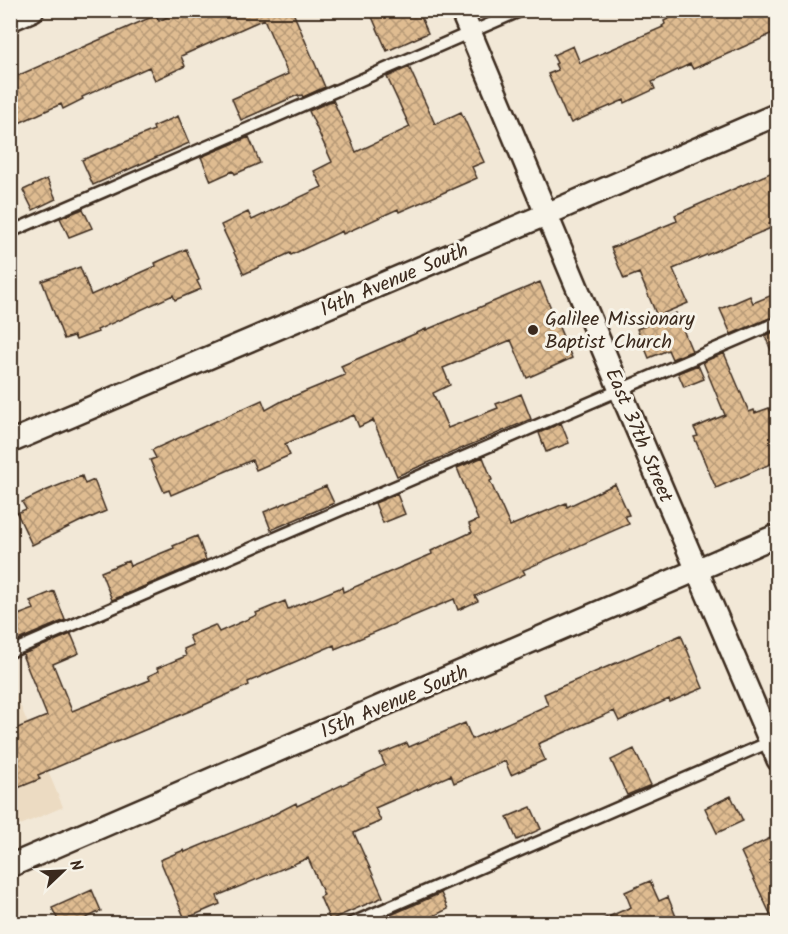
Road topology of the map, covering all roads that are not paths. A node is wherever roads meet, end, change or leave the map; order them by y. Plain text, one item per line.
1 (33, 10) edge
2 (461, 10) edge
3 (522, 10) edge
4 (10, 20) edge
5 (471, 33) junction
6 (777, 114) edge
7 (547, 214) junction
8 (10, 232) edge
9 (777, 322) edge
10 (620, 390) junction
11 (10, 442) edge
12 (777, 535) edge
13 (698, 570) junction
14 (10, 652) edge
15 (775, 747) edge
16 (10, 866) edge
17 (350, 924) edge

1 - 4 street
2 - 5 street, East 37th Street
3 - 5 lane
5 - 7 street, East 37th Street
5 - 8 lane
6 - 7 street, 14th Avenue South
7 - 10 street, East 37th Street
7 - 11 street, 14th Avenue South
9 - 10 lane
10 - 13 street, East 37th Street
10 - 14 lane
12 - 13 street, 15th Avenue South
13 - 15 street, East 37th Street
13 - 16 street, 15th Avenue South
15 - 17 lane

